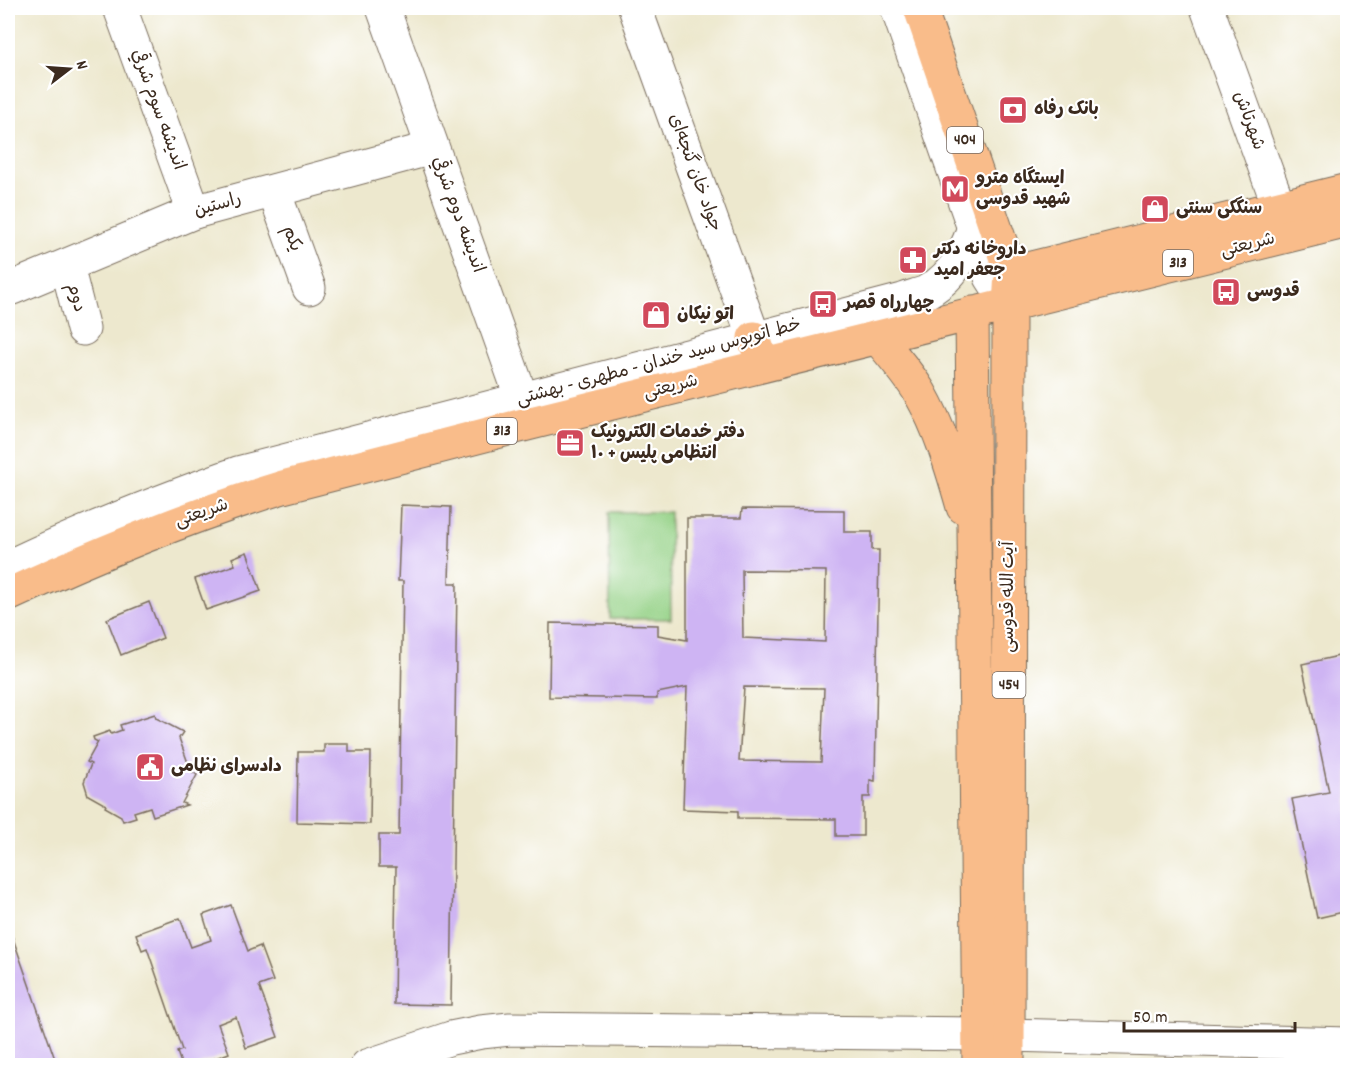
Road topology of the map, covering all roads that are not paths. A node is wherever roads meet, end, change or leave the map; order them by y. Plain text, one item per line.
1 (120, 8) edge
2 (383, 8) edge
3 (635, 8) edge
4 (897, 8) edge
5 (920, 8) edge
6 (1208, 8) edge
7 (432, 148) junction
8 (274, 190) junction
9 (1347, 190) edge
10 (194, 212) junction
11 (1347, 220) edge
12 (1284, 221) junction
13 (974, 226) junction
14 (67, 266) junction
15 (12, 288) dead end
16 (309, 288) dead end
17 (1010, 289) junction
18 (972, 313) junction
19 (83, 329) dead end
20 (877, 337) junction
21 (759, 352) junction
22 (526, 411) junction
23 (974, 544) junction
24 (8, 567) edge
25 (8, 596) edge
26 (1347, 1044) edge
27 (994, 1050) edge
28 (367, 1065) edge

1 - 10 street, اندیشه سوم شرقي
2 - 7 street, انديشه دوم شرقي
3 - 21 street, جواد خان گنجه‌ای
4 - 13 street
5 - 17 main road, 404
6 - 12 street, شهرتاش
7 - 8 street, راستین
7 - 22 street, انديشه دوم شرقي
8 - 10 street, راستین
8 - 16 street, یکم
9 - 12 main road, شریعتی / 313
10 - 14 street, راستین
11 - 12 main road, شریعتی / 313
12 - 17 main road, شریعتی / 313
13 - 17 street
13 - 21 street, خط اتوبوس سید خندان - مطهری - بهشتی
14 - 15 street, راستین
14 - 19 street, دوم
17 - 18 main road, شریعتی / 313
17 - 27 main road, آیت الله قدوسی / 454
18 - 20 main road, شریعتی / 313
18 - 23 main road, آیت الله قدوسی / 454
20 - 21 main road, شریعتی / 313
20 - 23 main road
21 - 22 main road, شریعتی / 313
22 - 24 street, خط اتوبوس سید خندان - مطهری - بهشتی
22 - 25 main road, شریعتی / 313
23 - 27 main road, آیت الله قدوسی / 454
26 - 27 street
27 - 28 street

